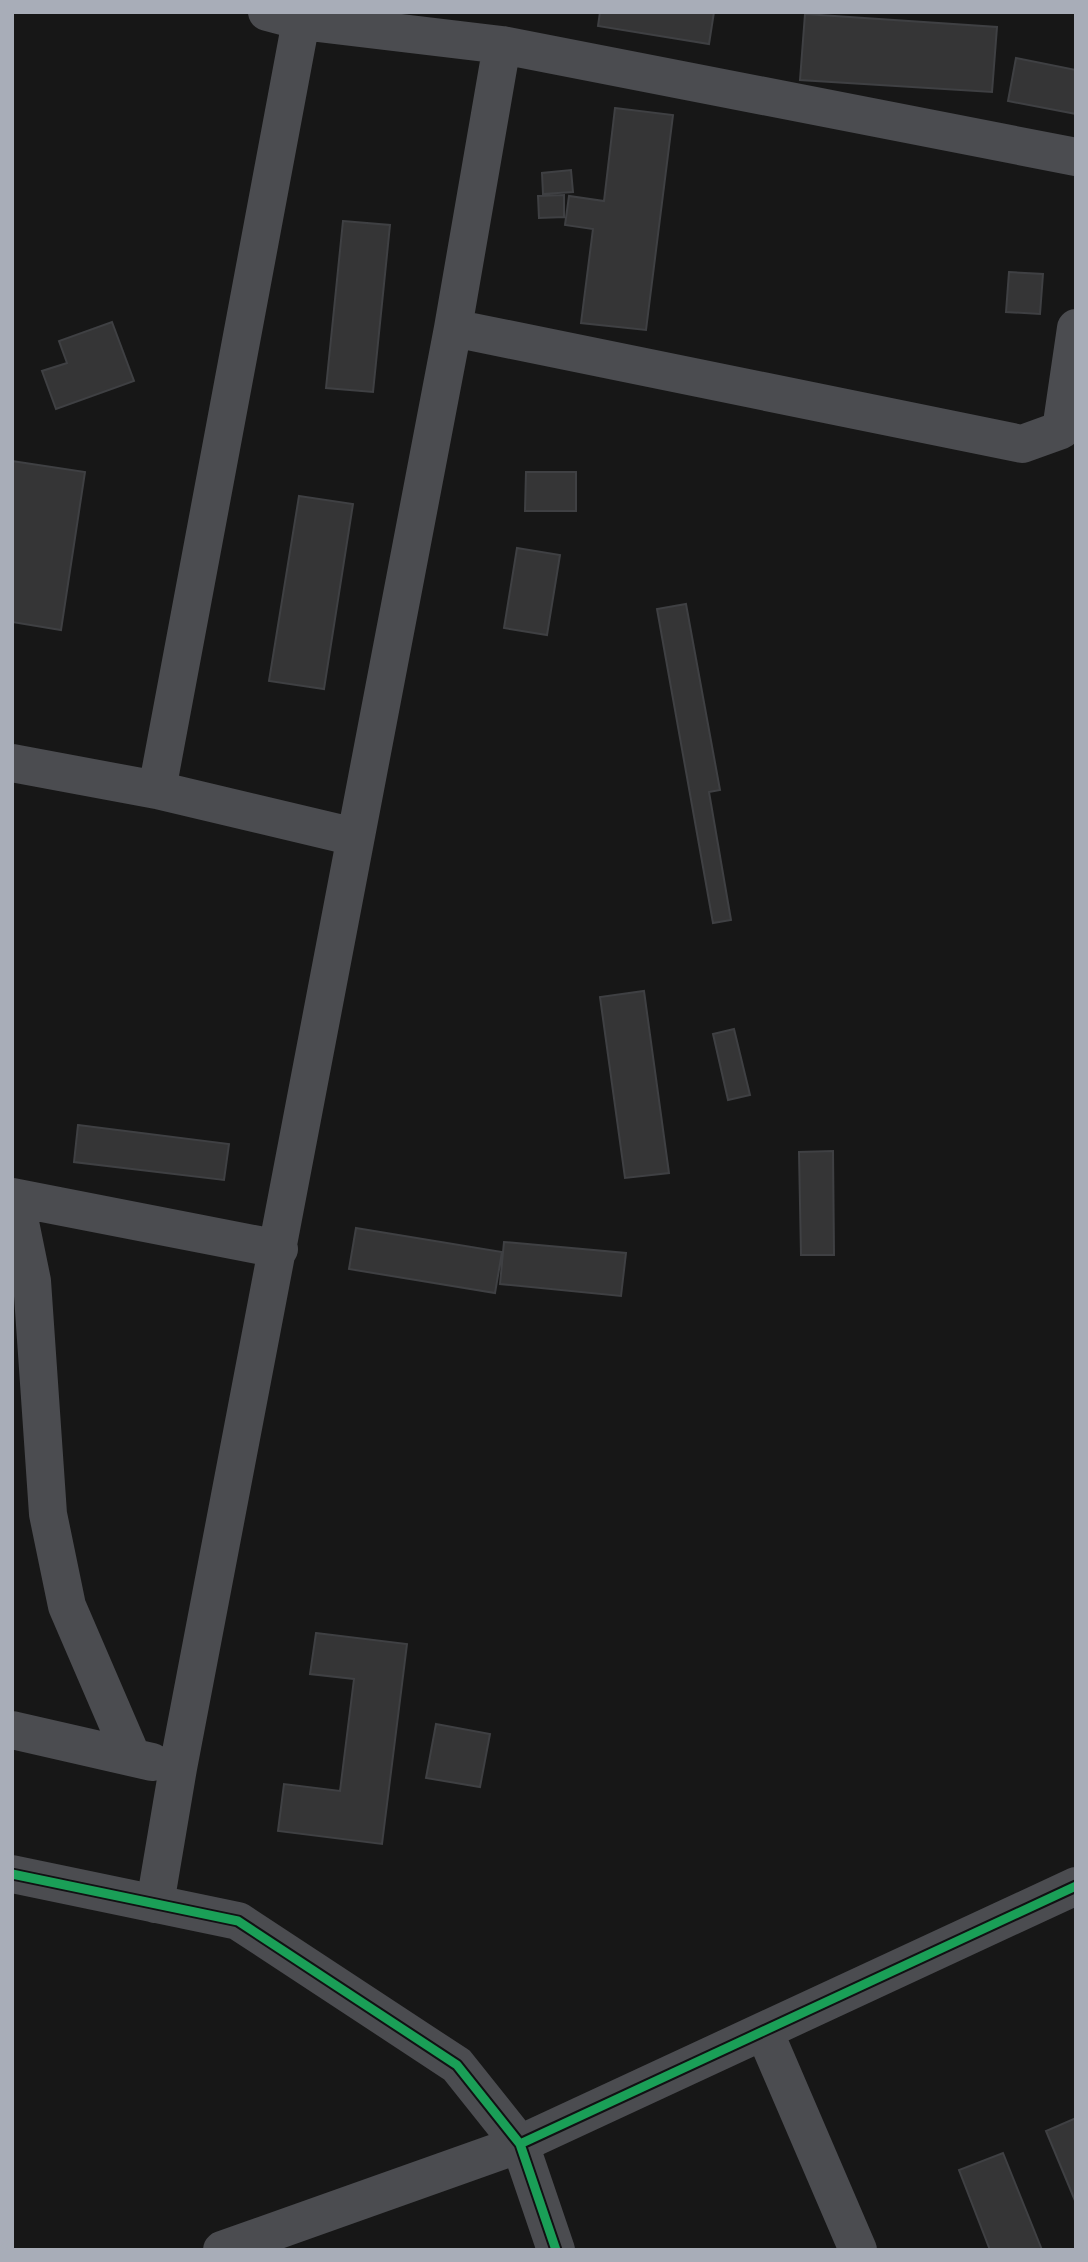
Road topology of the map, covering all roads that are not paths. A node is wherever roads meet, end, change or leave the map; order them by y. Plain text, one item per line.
1 (284, 17) edge
2 (502, 45) junction
3 (1076, 157) edge
4 (453, 328) junction
5 (1076, 328) edge
6 (12, 763) edge
7 (157, 790) junction
8 (355, 837) junction
9 (14, 1198) edge
10 (279, 1249) junction
11 (12, 1730) edge
12 (132, 1757) junction
13 (177, 1768) junction
14 (12, 1874) edge
15 (1076, 1886) edge
16 (155, 1904) junction
17 (764, 2031) junction
18 (520, 2144) junction
19 (222, 2250) edge
20 (556, 2250) edge
21 (858, 2250) edge

1 - 2 street
1 - 7 street
2 - 3 street
2 - 4 street
4 - 5 street
4 - 8 street
6 - 7 street
7 - 8 street
8 - 10 street
9 - 10 street
9 - 12 street
10 - 13 street
11 - 12 street
12 - 13 street
13 - 16 street
14 - 16 street
15 - 17 street
16 - 18 street
17 - 18 street
17 - 21 street
18 - 19 street
18 - 20 street

